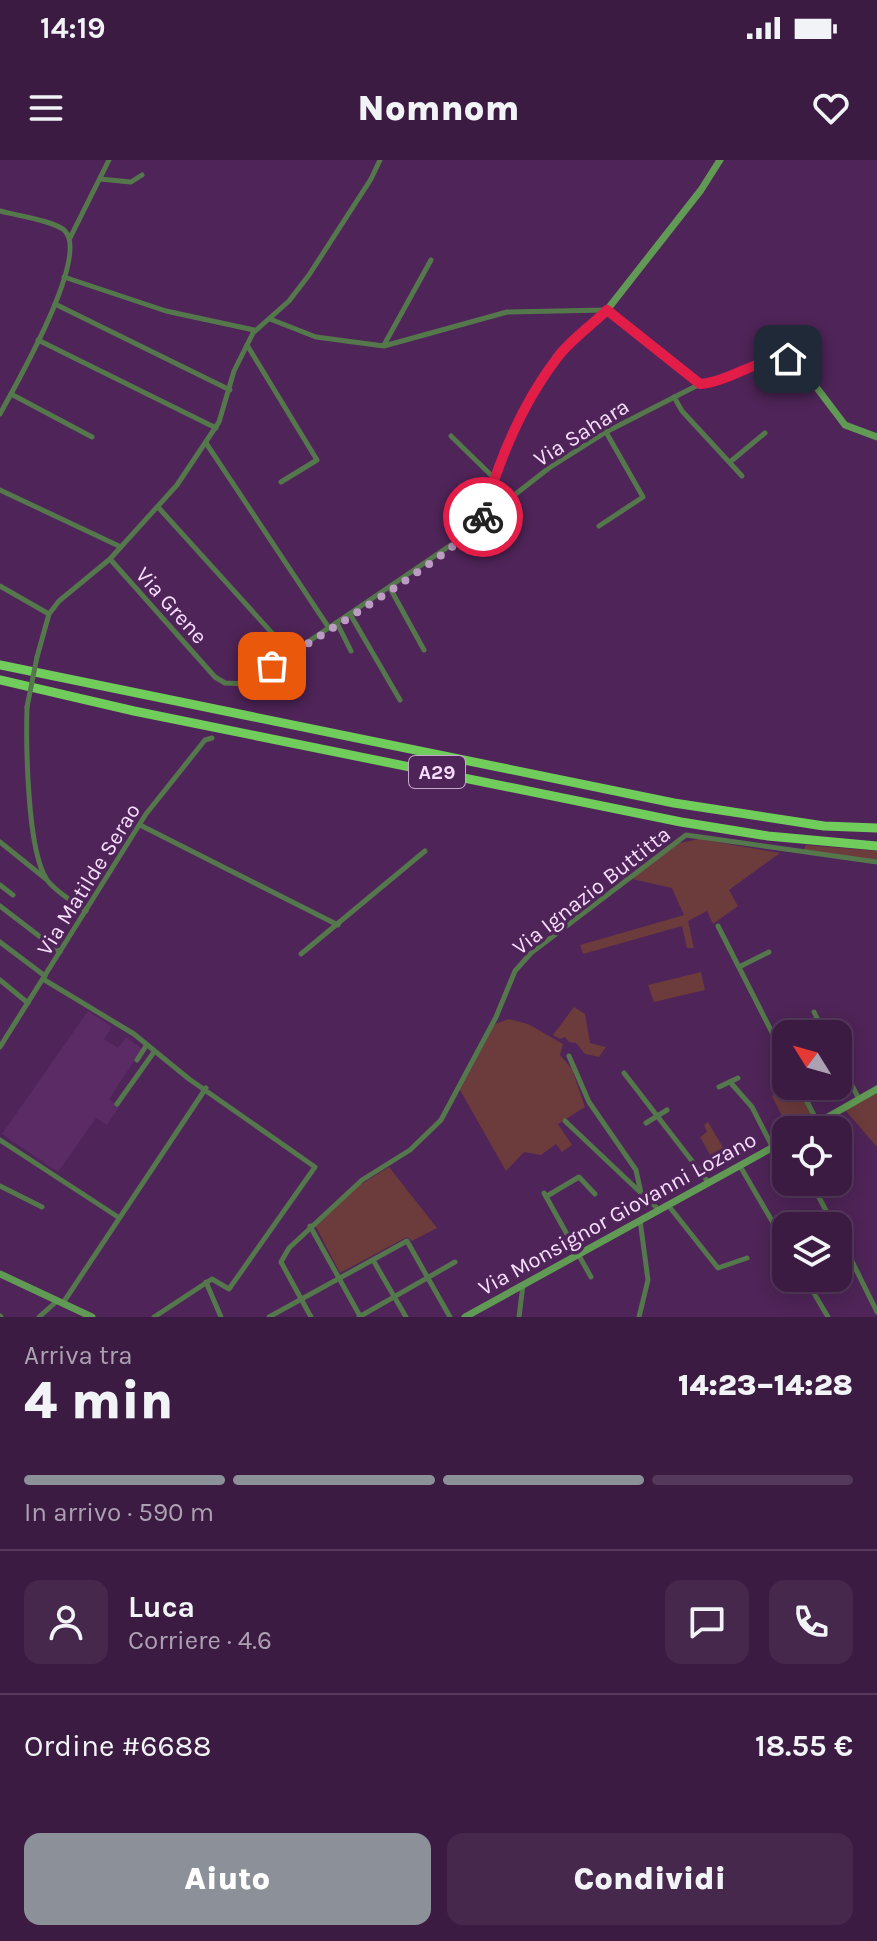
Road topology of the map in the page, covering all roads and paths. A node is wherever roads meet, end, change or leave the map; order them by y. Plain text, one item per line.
1 (109, 160) edge
2 (380, 160) edge
3 (720, 160) edge
4 (142, 175) dead end
5 (100, 179) junction
6 (0, 211) edge
7 (70, 238) junction
8 (431, 260) dead end
9 (64, 277) junction
10 (55, 304) junction
11 (607, 310) junction
12 (270, 319) junction
13 (255, 331) junction
14 (38, 340) junction
15 (247, 344) junction
16 (384, 346) junction
17 (700, 384) junction
18 (230, 390) junction
19 (11, 394) junction
20 (674, 397) junction
21 (0, 414) edge
22 (216, 428) junction
23 (606, 432) junction
24 (765, 433) dead end
25 (451, 436) dead end
26 (92, 437) dead end
27 (877, 437) edge
28 (206, 443) junction
29 (730, 462) junction
30 (742, 476) dead end
31 (495, 479) junction
32 (281, 482) dead end
33 (0, 490) edge
34 (158, 507) junction
35 (485, 518) dead end
36 (599, 526) dead end
37 (121, 547) junction
38 (110, 559) junction
39 (0, 586) edge
40 (390, 588) junction
41 (49, 614) junction
42 (350, 614) junction
43 (337, 623) junction
44 (329, 628) junction
45 (424, 650) dead end
46 (351, 651) dead end
47 (291, 654) junction
48 (0, 665) edge
49 (0, 680) edge
50 (400, 700) dead end
51 (212, 738) dead end
52 (140, 825) junction
53 (877, 828) edge
54 (0, 842) edge
55 (877, 846) edge
56 (425, 851) dead end
57 (877, 862) edge
58 (48, 880) junction
59 (0, 885) edge
60 (13, 895) dead end
61 (0, 906) edge
62 (86, 911) junction
63 (338, 925) junction
64 (718, 926) dead end
65 (0, 942) edge
66 (60, 952) junction
67 (769, 952) dead end
68 (301, 954) dead end
69 (739, 967) junction
70 (44, 978) junction
71 (0, 980) edge
72 (28, 1003) junction
73 (814, 1012) dead end
74 (818, 1020) edge
75 (772, 1032) edge
76 (146, 1046) junction
77 (0, 1047) edge
78 (154, 1052) junction
79 (569, 1056) dead end
80 (137, 1060) dead end
81 (624, 1073) dead end
82 (738, 1078) dead end
83 (852, 1080) edge
84 (730, 1082) junction
85 (719, 1087) dead end
86 (206, 1088) junction
87 (877, 1089) edge
88 (863, 1097) junction
89 (117, 1104) dead end
90 (667, 1110) dead end
91 (659, 1115) junction
92 (830, 1116) edge
93 (565, 1121) dead end
94 (646, 1123) dead end
95 (0, 1140) edge
96 (772, 1146) edge
97 (772, 1149) edge
98 (740, 1166) junction
99 (709, 1183) junction
100 (0, 1186) edge
101 (641, 1193) junction
102 (595, 1194) dead end
103 (668, 1205) junction
104 (42, 1207) dead end
105 (659, 1210) junction
106 (118, 1217) junction
107 (640, 1220) junction
108 (772, 1221) edge
109 (310, 1226) junction
110 (578, 1254) junction
111 (747, 1258) dead end
112 (373, 1260) junction
113 (852, 1261) edge
114 (455, 1262) dead end
115 (0, 1274) edge
116 (591, 1277) dead end
117 (340, 1278) junction
118 (428, 1278) junction
119 (209, 1280) junction
120 (523, 1284) junction
121 (813, 1292) edge
122 (394, 1297) junction
123 (301, 1300) junction
124 (60, 1302) junction
125 (877, 1312) edge
126 (39, 1317) edge
127 (92, 1317) edge
128 (154, 1317) edge
129 (221, 1317) edge
130 (269, 1317) edge
131 (311, 1317) edge
132 (360, 1317) edge
133 (406, 1317) edge
134 (450, 1317) edge
135 (465, 1317) edge
136 (519, 1317) edge
137 (639, 1317) edge
138 (828, 1317) edge

1 - 5 street
2 - 12 street
3 - 11 main road
4 - 5 street
5 - 7 street
6 - 7 street
7 - 9 street
8 - 16 street
9 - 10 street
9 - 13 street
10 - 14 street
10 - 18 street
11 - 16 street
11 - 17 main road
11 - 31 street, Via Grene
12 - 13 street
12 - 16 street
13 - 15 street
14 - 19 street
14 - 22 street
15 - 18 street
15 - 32 street
17 - 20 street, Via Sahara
17 - 27 main road
18 - 22 street
19 - 21 street
19 - 26 street
20 - 23 street, Via Sahara
20 - 29 street
22 - 28 street
23 - 35 street, Via Sahara
23 - 36 street
24 - 29 street
25 - 31 street
28 - 34 street
28 - 44 street
29 - 30 street
31 - 40 street, Via Grene
33 - 37 street
34 - 37 street
34 - 47 street
37 - 38 street
38 - 41 street
38 - 47 street, Via Grene
39 - 41 street
40 - 42 street, Via Grene
40 - 45 street
41 - 58 street, bridge
42 - 43 street, Via Grene
42 - 50 street
43 - 44 street, Via Grene
43 - 46 street
44 - 47 street, Via Grene
48 - 53 highway, A29
49 - 55 highway, A29
51 - 52 street, Via Matilde Serao
52 - 62 street, Via Matilde Serao
52 - 63 street
54 - 58 street
56 - 63 street
57 - 109 street, Via Ignazio Buttitta
58 - 62 street
59 - 60 street
61 - 66 street
62 - 66 street, Via Matilde Serao
63 - 68 street
64 - 69 street
65 - 70 street
66 - 70 street, Via Matilde Serao
67 - 69 street
69 - 75 street
70 - 72 street, Via Matilde Serao
70 - 76 street
71 - 72 street
72 - 77 street, Via Matilde Serao
73 - 74 street
76 - 78 street
76 - 80 street
78 - 86 street
78 - 89 street
79 - 101 street
81 - 91 street
82 - 84 street
83 - 88 street
84 - 85 street
84 - 96 street
86 - 106 street
86 - 119 street
87 - 88 main road
88 - 92 main road
90 - 91 street
91 - 94 street
91 - 99 street
93 - 101 street
95 - 106 street
97 - 98 main road, Via Monsignor Giovanni Lozano
98 - 99 main road, Via Monsignor Giovanni Lozano
98 - 108 street
99 - 103 main road, Via Monsignor Giovanni Lozano
100 - 104 street
101 - 105 street
102 - 110 street
103 - 105 main road, Via Monsignor Giovanni Lozano
103 - 111 street
105 - 107 main road, Via Monsignor Giovanni Lozano
106 - 124 street
107 - 110 main road, Via Monsignor Giovanni Lozano
107 - 137 street
109 - 117 street
109 - 123 street, Via Ignazio Buttitta
110 - 116 street
110 - 120 main road, Via Monsignor Giovanni Lozano
112 - 117 street
112 - 118 street
112 - 122 street
113 - 125 street
114 - 118 street
115 - 124 main road
117 - 123 street
117 - 132 street
118 - 122 street
118 - 134 street
119 - 128 street
119 - 129 street
120 - 135 main road, Via Monsignor Giovanni Lozano
120 - 136 street
121 - 138 street
122 - 132 street
122 - 133 street
123 - 130 street
123 - 131 street
124 - 126 street
124 - 127 main road

